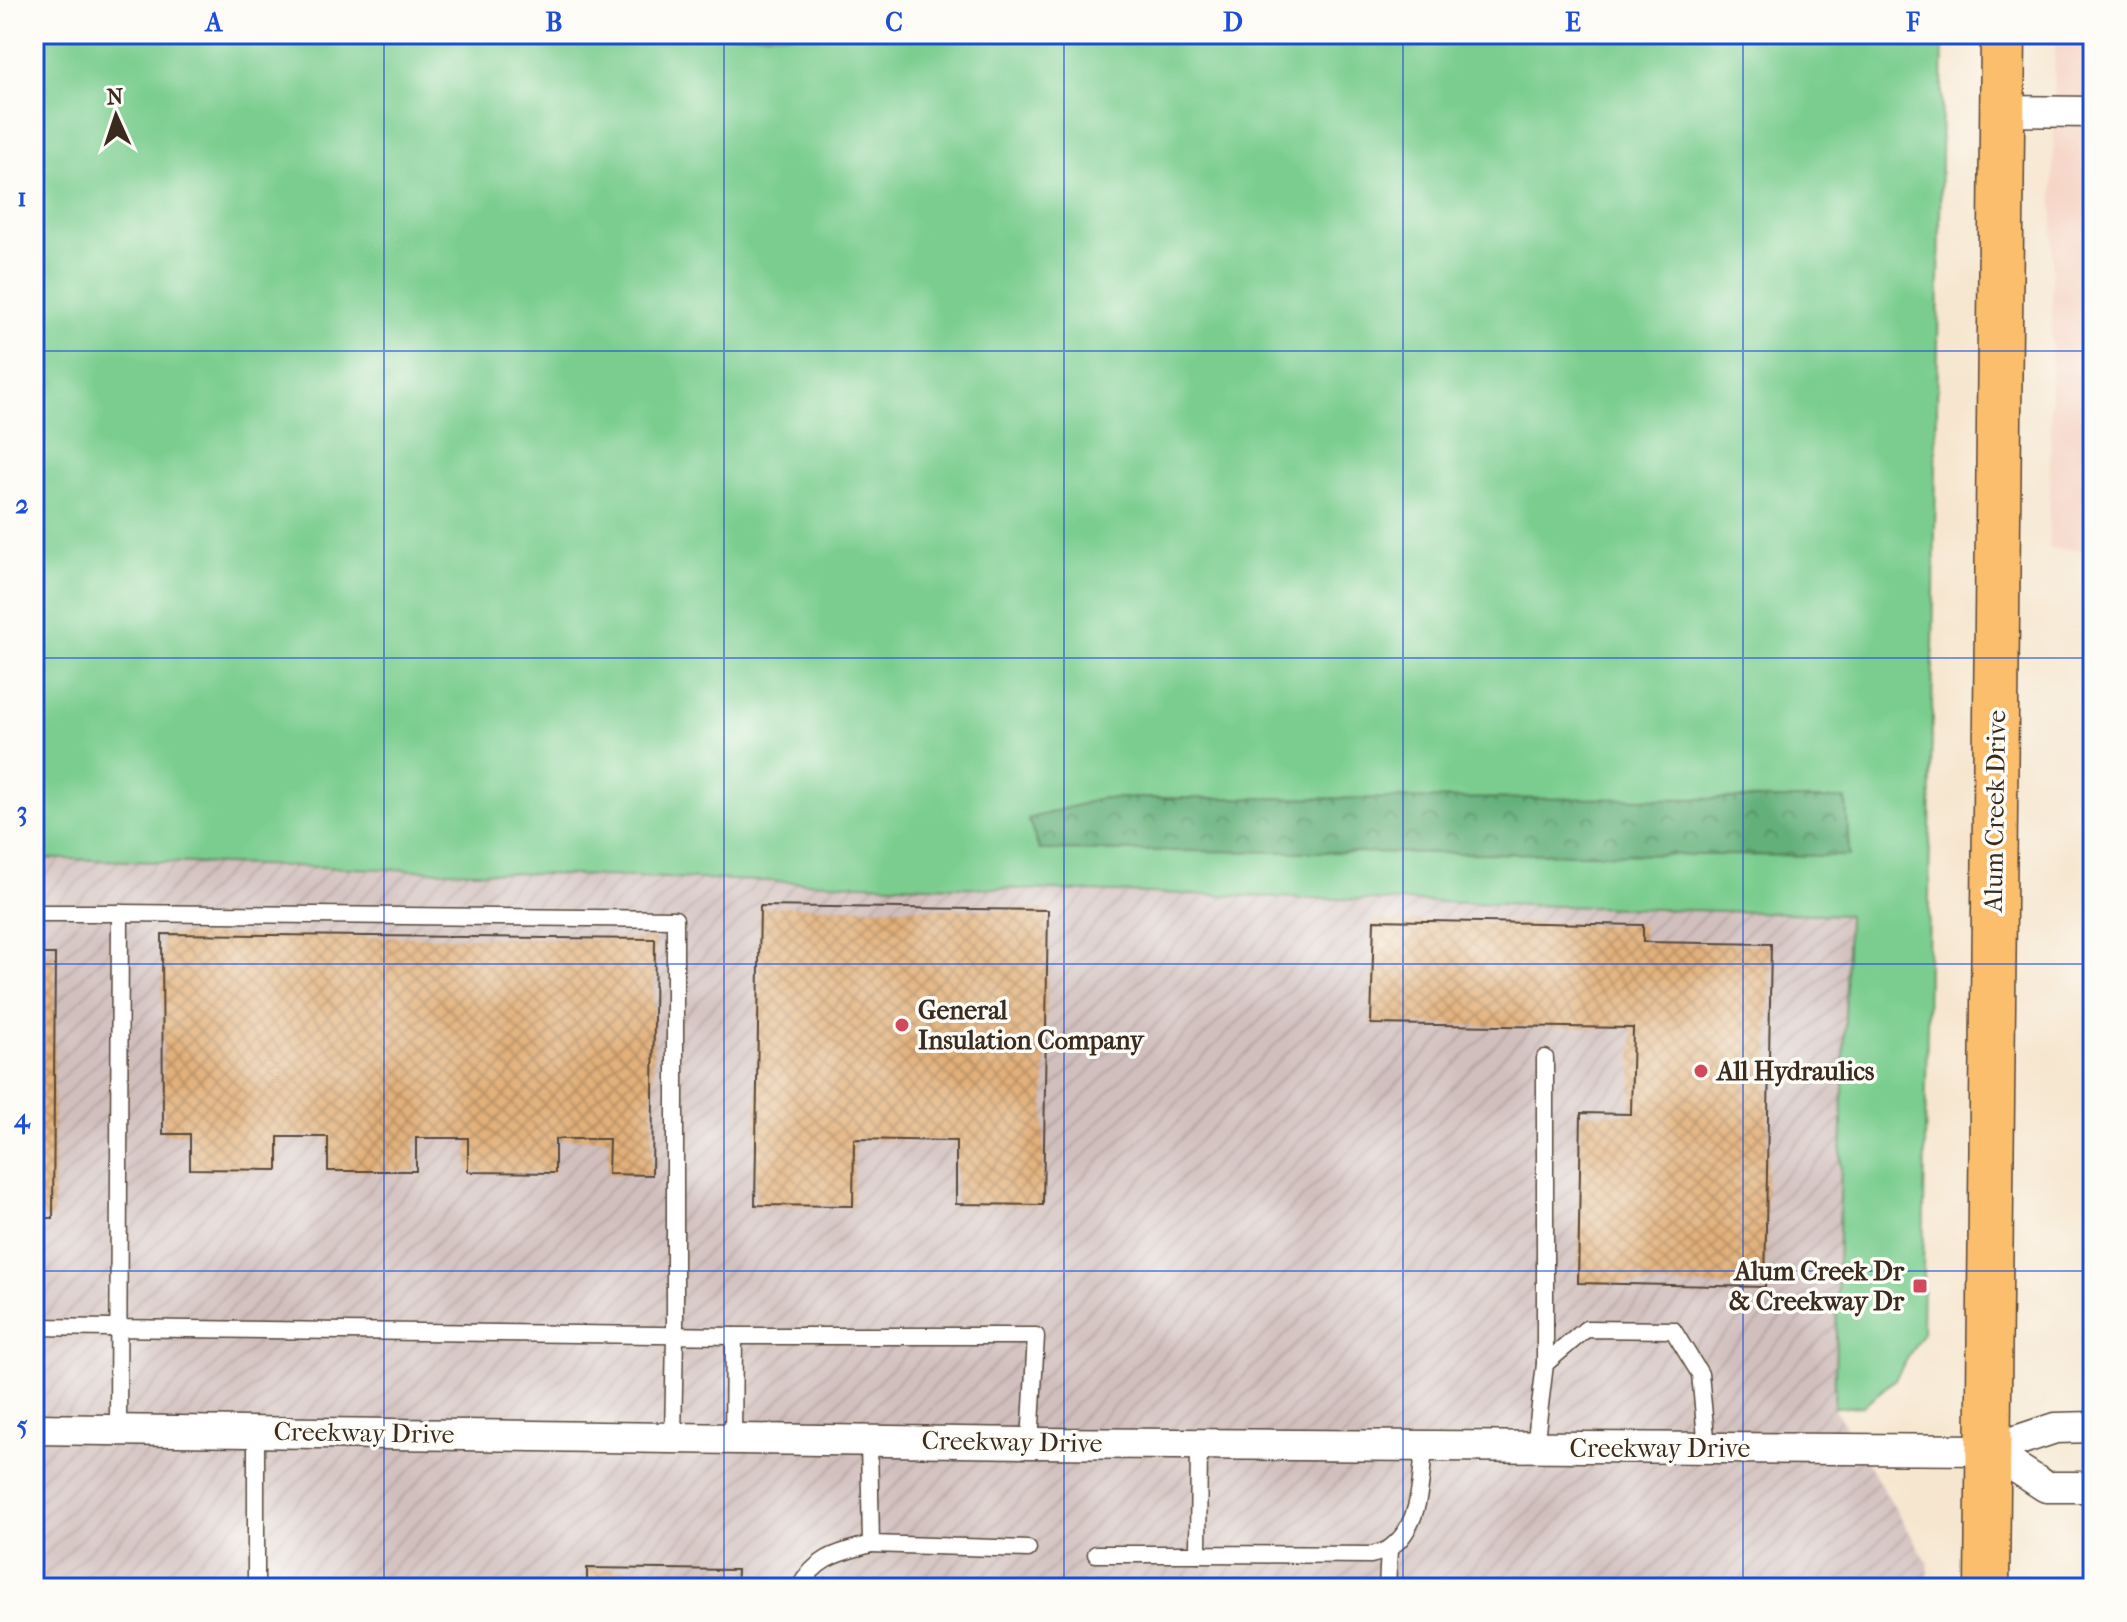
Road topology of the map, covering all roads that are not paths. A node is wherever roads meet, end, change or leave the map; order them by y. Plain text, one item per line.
1 (2003, 34) edge
2 (2003, 111) junction
3 (2093, 112) edge
4 (34, 913) edge
5 (120, 913) junction
6 (1545, 1058) dead end
7 (34, 1327) edge
8 (118, 1328) junction
9 (675, 1335) junction
10 (734, 1336) junction
11 (1545, 1364) junction
12 (2093, 1427) edge
13 (34, 1429) edge
14 (118, 1430) junction
15 (256, 1432) junction
16 (673, 1438) junction
17 (733, 1438) junction
18 (869, 1441) junction
19 (1030, 1443) junction
20 (1199, 1444) junction
21 (1424, 1446) junction
22 (1535, 1447) junction
23 (1707, 1448) junction
24 (1989, 1450) junction
25 (2093, 1487) edge
26 (871, 1544) junction
27 (1028, 1549) dead end
28 (1389, 1549) junction
29 (1096, 1554) dead end
30 (1198, 1554) junction
31 (256, 1588) edge
32 (799, 1588) edge
33 (1387, 1588) edge
34 (1987, 1588) edge

1 - 2 main road, Alum Creek Drive
2 - 3 street
2 - 24 main road, Alum Creek Drive
4 - 5 lane
5 - 8 lane
5 - 9 lane
6 - 11 lane
7 - 8 lane
8 - 9 lane
8 - 14 lane
9 - 10 lane
9 - 16 lane
10 - 17 lane
10 - 19 lane
11 - 22 lane
11 - 23 lane
12 - 24 street
13 - 14 street, Creekway Drive
14 - 15 street, Creekway Drive
15 - 16 street, Creekway Drive
15 - 31 lane
16 - 17 street, Creekway Drive
17 - 18 street, Creekway Drive
18 - 19 street, Creekway Drive
18 - 26 lane
19 - 20 street, Creekway Drive
20 - 21 street, Creekway Drive
20 - 30 lane
21 - 22 street, Creekway Drive
21 - 28 lane
22 - 23 street, Creekway Drive
23 - 24 street, Creekway Drive
24 - 25 street
24 - 34 main road, Alum Creek Drive
26 - 27 lane
26 - 32 lane
28 - 30 lane
28 - 33 lane
29 - 30 lane

